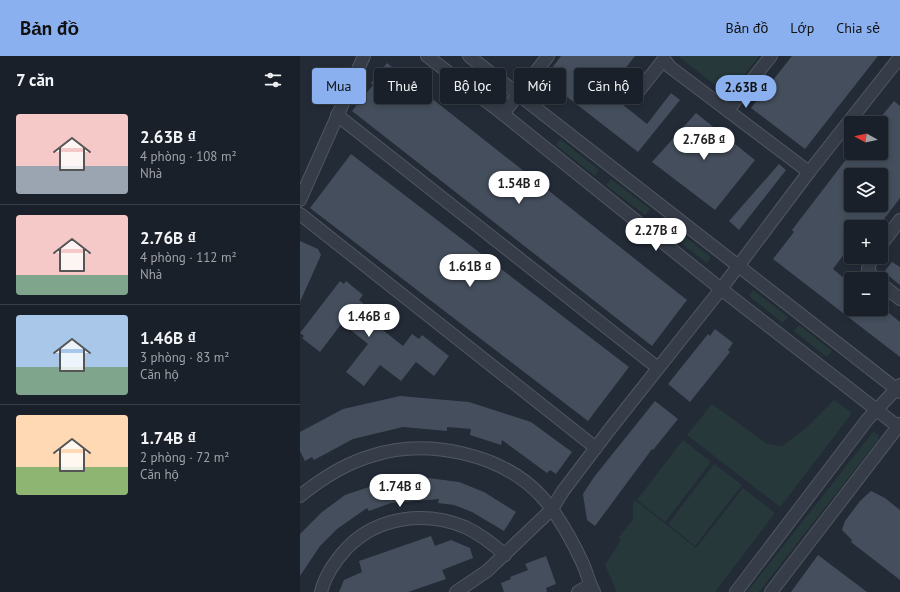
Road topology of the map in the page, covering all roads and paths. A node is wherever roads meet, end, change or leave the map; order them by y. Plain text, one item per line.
1 (364, 56) edge
2 (427, 56) edge
3 (468, 56) edge
4 (548, 56) edge
5 (771, 56) edge
6 (664, 57) edge
7 (900, 57) edge
8 (539, 68) edge
9 (643, 85) edge
10 (514, 91) edge
11 (514, 99) edge
12 (530, 104) edge
13 (728, 110) junction
14 (503, 114) junction
15 (337, 115) junction
16 (809, 172) junction
17 (300, 200) edge
18 (300, 214) edge
19 (900, 220) edge
20 (888, 236) edge
21 (738, 264) junction
22 (721, 289) junction
23 (888, 290) edge
24 (900, 299) edge
25 (658, 368) junction
26 (899, 389) edge
27 (876, 410) junction
28 (899, 427) edge
29 (596, 448) junction
30 (300, 496) edge
31 (552, 509) junction
32 (505, 555) junction
33 (592, 589) edge
34 (321, 592) edge
35 (456, 592) edge
36 (578, 592) edge
37 (736, 592) edge
38 (771, 592) edge

1 - 15 street
2 - 14 street
3 - 10 street
4 - 8 street
5 - 13 street
6 - 9 street
6 - 13 street
7 - 16 street
11 - 14 street
12 - 21 street
13 - 16 street
14 - 22 street
15 - 17 street
15 - 25 street
16 - 21 street
18 - 29 street
19 - 20 street
21 - 22 street
21 - 26 street
22 - 25 street
22 - 27 street
23 - 24 street
25 - 29 street
26 - 27 street
27 - 28 street
27 - 37 street
28 - 38 street
29 - 31 street
30 - 31 street
31 - 32 street
31 - 33 street
32 - 34 street
32 - 35 street
33 - 36 street

